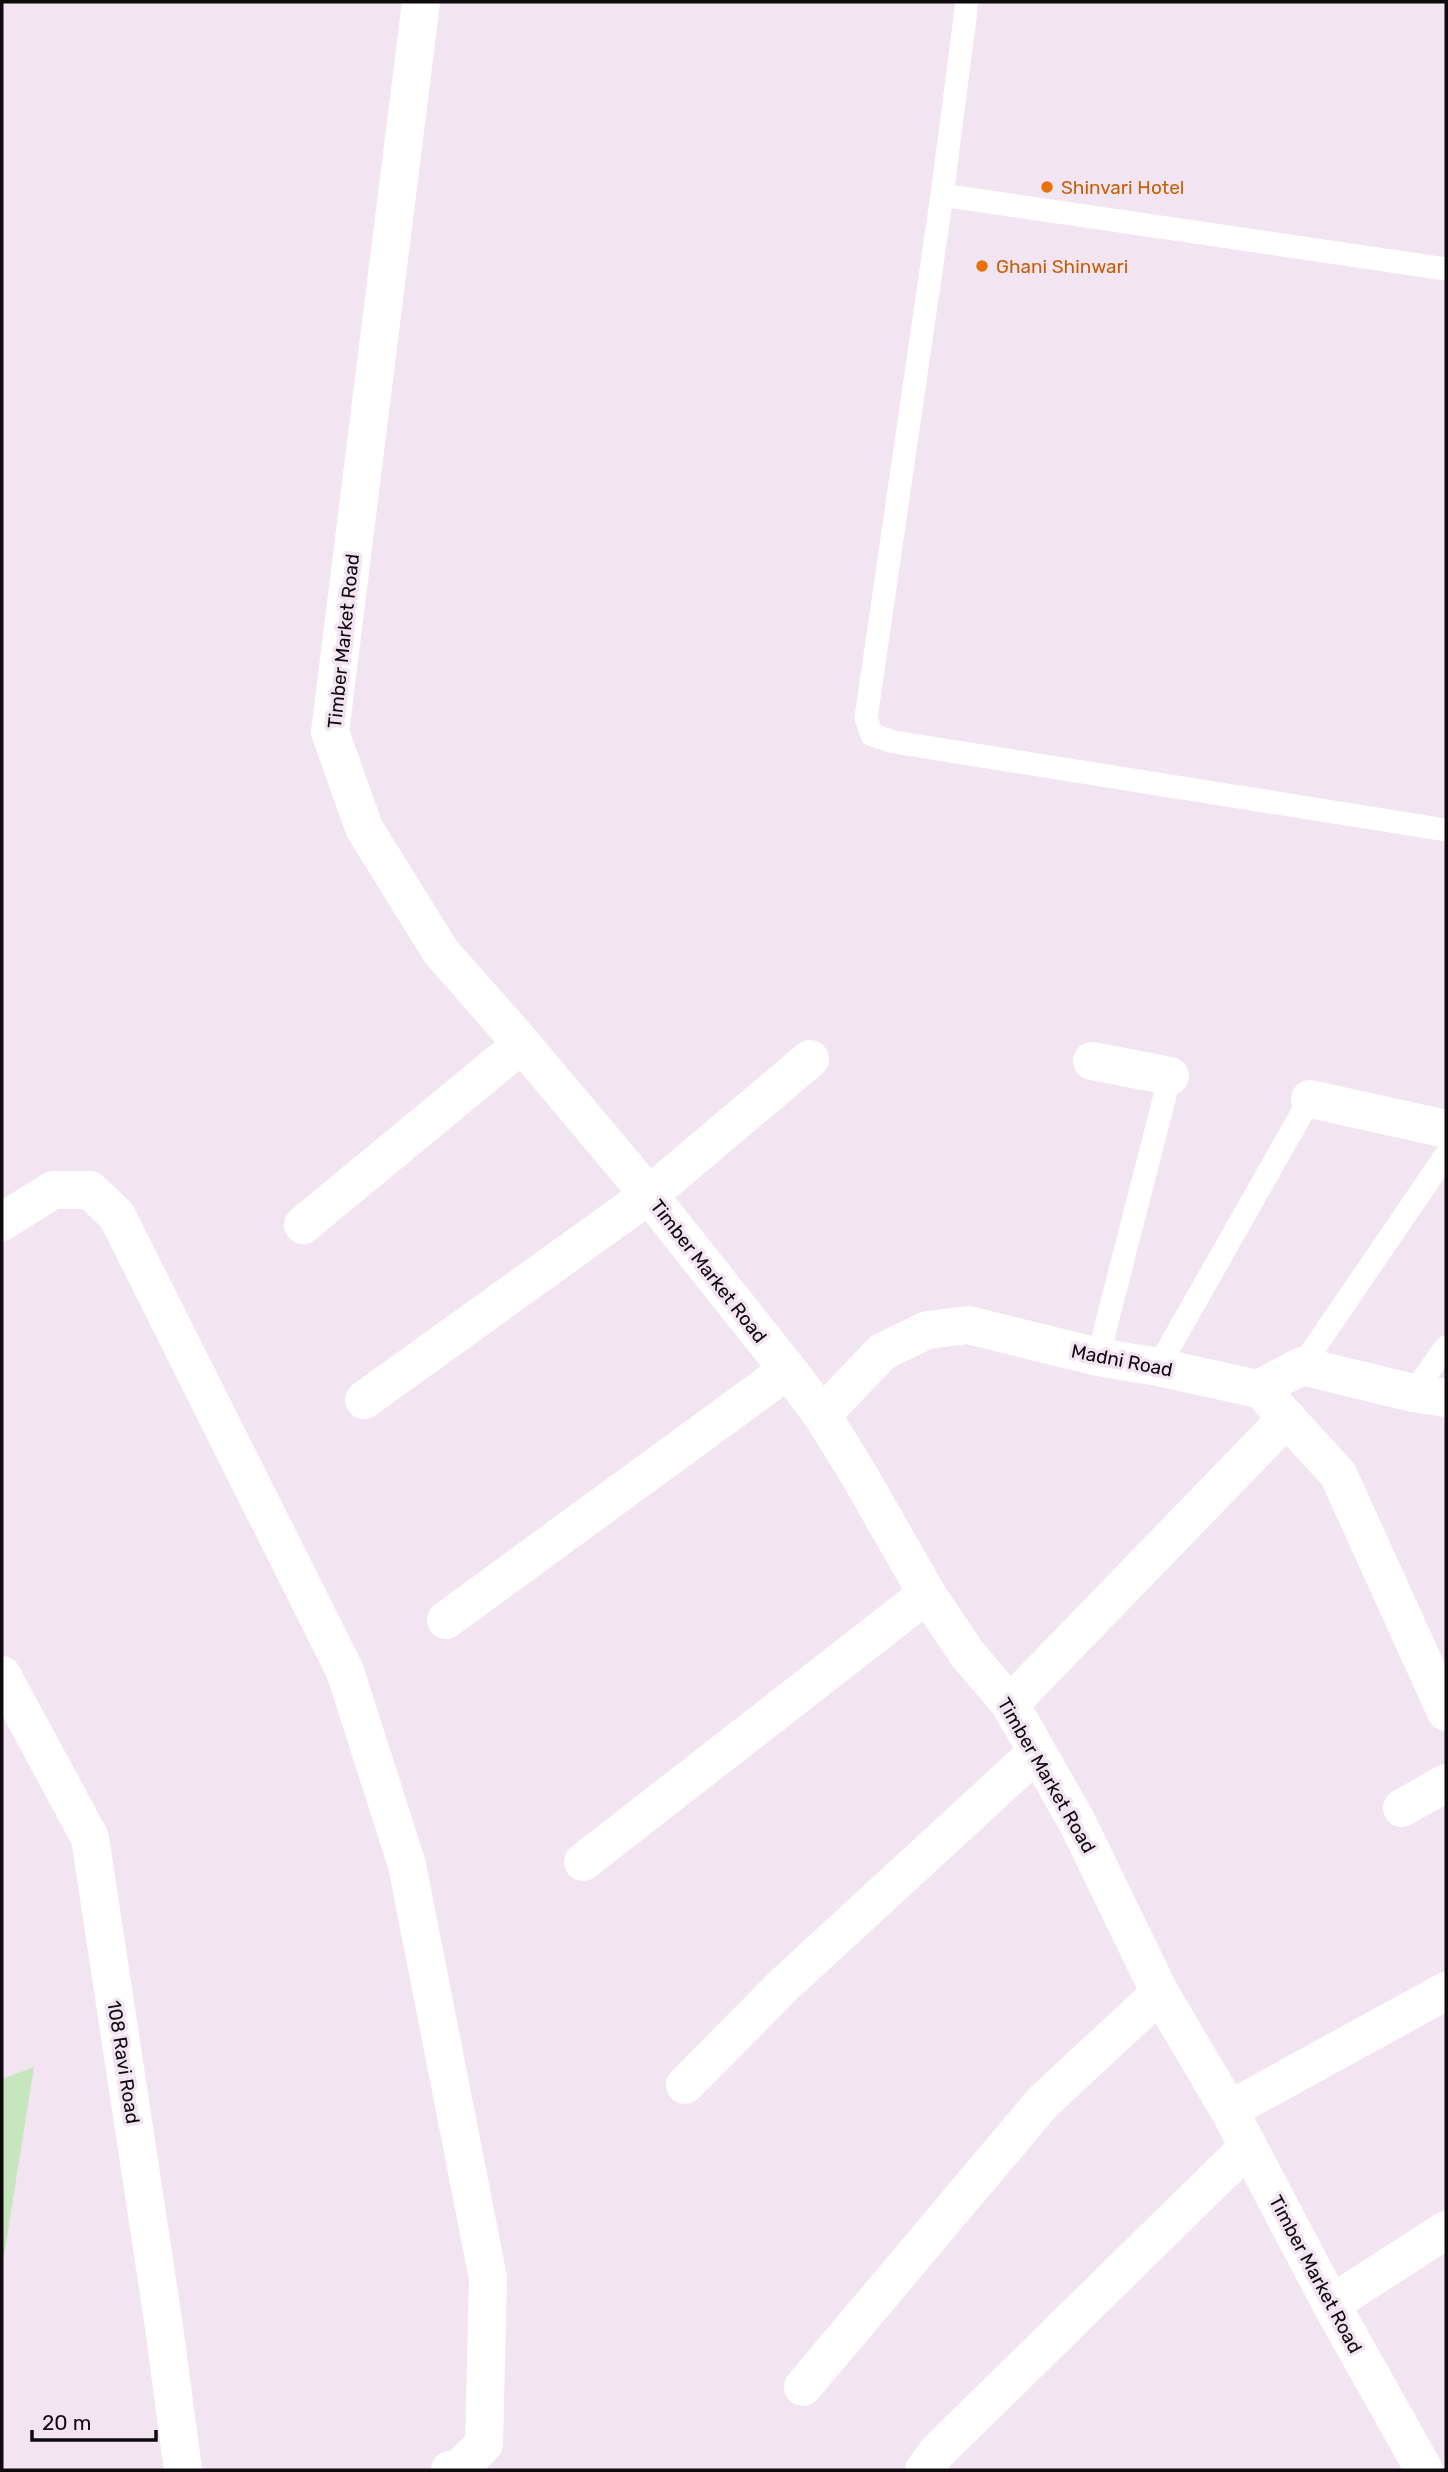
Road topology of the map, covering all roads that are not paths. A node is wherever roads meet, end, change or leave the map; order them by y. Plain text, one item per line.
1 (421, 2) edge
2 (967, 2) edge
3 (942, 195) junction
4 (1446, 269) edge
5 (1446, 830) edge
6 (523, 1044) junction
7 (810, 1059) dead end
8 (1092, 1061) dead end
9 (1170, 1076) joint
10 (1310, 1099) joint
11 (1446, 1129) edge
12 (1446, 1155) edge
13 (649, 1195) junction
14 (2, 1222) edge
15 (303, 1225) dead end
16 (1446, 1347) edge
17 (1098, 1357) junction
18 (1302, 1366) junction
19 (1158, 1367) junction
20 (788, 1370) junction
21 (1258, 1389) junction
22 (1429, 1395) edge
23 (364, 1400) dead end
24 (822, 1415) junction
25 (1287, 1418) junction
26 (927, 1594) junction
27 (446, 1620) dead end
28 (2, 1675) edge
29 (1010, 1704) junction
30 (1446, 1712) edge
31 (1037, 1752) junction
32 (1446, 1783) edge
33 (1402, 1808) dead end
34 (583, 1862) dead end
35 (1446, 1991) edge
36 (1160, 1993) junction
37 (685, 2085) dead end
38 (1229, 2110) junction
39 (1248, 2147) junction
40 (1446, 2230) edge
41 (1331, 2304) junction
42 (803, 2387) dead end
43 (183, 2470) edge
44 (450, 2470) edge
45 (924, 2470) edge
46 (1424, 2470) edge

1 - 6 street, Timber Market Road
2 - 3 lane
3 - 4 lane
3 - 5 lane
6 - 13 street, Timber Market Road
6 - 15 street
7 - 13 street
8 - 9 street
9 - 17 lane
10 - 11 street
10 - 19 lane
12 - 18 lane
13 - 20 street, Timber Market Road
13 - 23 street
14 - 44 street
16 - 22 lane
17 - 19 street, Madni Road
17 - 24 street, Madni Road
18 - 21 street
18 - 22 street
19 - 21 street, Madni Road
20 - 24 street, Timber Market Road
20 - 27 street
21 - 25 street
24 - 26 street, Timber Market Road
25 - 29 street
25 - 30 street
26 - 29 street, Timber Market Road
26 - 34 street
28 - 43 street, 108 Ravi Road
29 - 31 street, Timber Market Road
31 - 36 street, Timber Market Road
31 - 37 street
32 - 33 street
35 - 38 street
36 - 38 street, Timber Market Road
36 - 42 street
38 - 39 street, Timber Market Road
39 - 41 street, Timber Market Road
39 - 45 street
40 - 41 street
41 - 46 street, Timber Market Road

